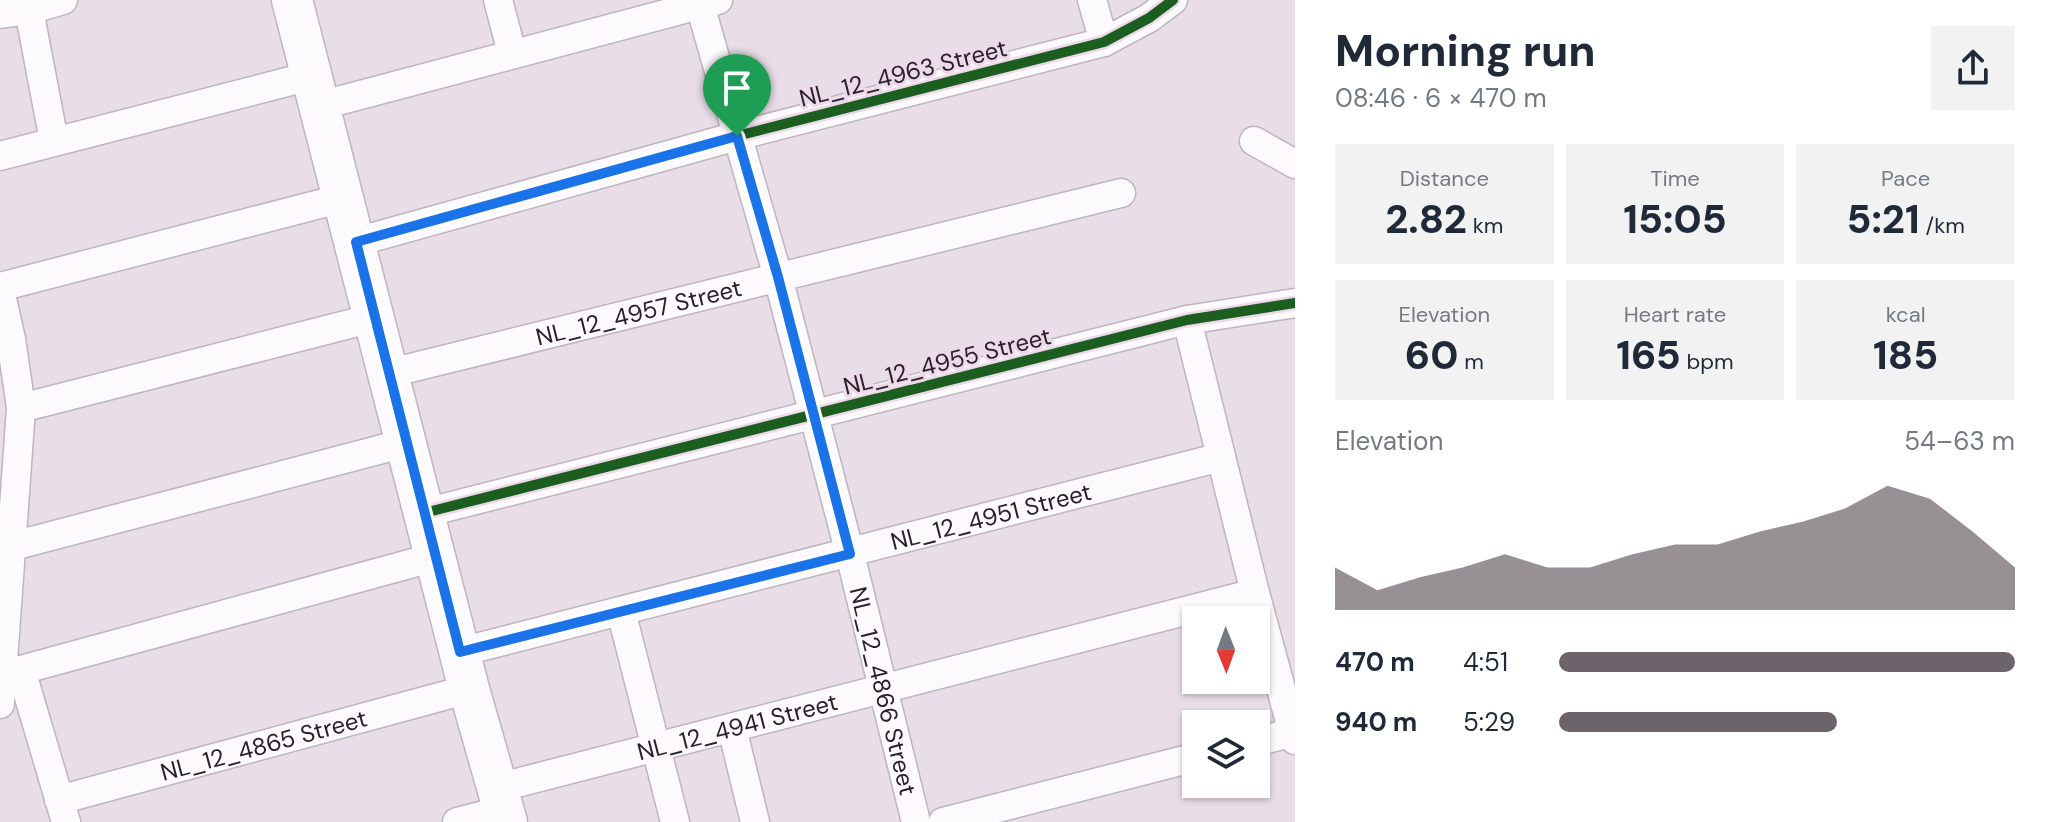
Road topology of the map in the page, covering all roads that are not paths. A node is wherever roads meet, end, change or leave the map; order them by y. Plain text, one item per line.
1 (63, 0) edge
2 (292, 0) edge
3 (498, 0) edge
4 (1092, 0) edge
5 (1173, 0) edge
6 (710, 3) edge
7 (29, 10) junction
8 (0, 14) edge
9 (1104, 42) junction
10 (512, 53) junction
11 (315, 91) junction
12 (737, 136) junction
13 (54, 141) junction
14 (1254, 141) dead end
15 (0, 156) edge
16 (1295, 164) edge
17 (1121, 193) dead end
18 (343, 198) junction
19 (356, 242) junction
20 (778, 277) junction
21 (0, 289) edge
22 (1295, 303) edge
23 (373, 318) junction
24 (1187, 320) junction
25 (6, 338) edge
26 (390, 373) junction
27 (21, 408) junction
28 (814, 415) junction
29 (405, 443) junction
30 (1221, 457) junction
31 (424, 513) junction
32 (9, 526) edge
33 (850, 554) junction
34 (435, 557) junction
35 (1255, 593) junction
36 (621, 611) junction
37 (8, 670) edge
38 (465, 671) junction
39 (882, 689) junction
40 (0, 704) edge
41 (732, 728) junction
42 (1294, 736) edge
43 (1270, 740) edge
44 (655, 746) junction
45 (1182, 761) edge
46 (503, 807) edge
47 (63, 811) edge
48 (457, 822) edge
49 (675, 822) edge
50 (755, 822) edge
51 (916, 822) edge
52 (943, 822) edge

1 - 7 street
2 - 11 street
3 - 10 street
4 - 9 street
5 - 9 street, NL_12_4963 Street
6 - 10 street
6 - 12 street, NL_12_4866 Street
7 - 8 street
7 - 13 street
9 - 12 street, NL_12_4963 Street
10 - 11 street
11 - 13 street
11 - 18 street
12 - 19 street, NL_12_4963 Street
12 - 20 street, NL_12_4866 Street
13 - 15 street
14 - 16 street
17 - 20 street, NL_12_4957 Street
18 - 19 street
18 - 21 street
19 - 23 street
20 - 26 street, NL_12_4957 Street
20 - 28 street, NL_12_4866 Street
21 - 25 street
22 - 24 street, NL_12_4955 Street
23 - 26 street
23 - 27 street
24 - 28 street, NL_12_4955 Street
24 - 30 street
25 - 27 street
26 - 29 street
27 - 32 street
28 - 31 street, NL_12_4955 Street
28 - 33 street, NL_12_4866 Street
29 - 31 street
29 - 32 street
30 - 33 street, NL_12_4951 Street
30 - 35 street
31 - 34 street
32 - 37 street
33 - 36 street, NL_12_4951 Street
33 - 39 street, NL_12_4866 Street
34 - 37 street
34 - 38 street
35 - 39 street, NL_12_4941 Street
35 - 42 street
36 - 38 street, NL_12_4951 Street
36 - 44 street
37 - 40 street
37 - 47 street
38 - 46 street
38 - 47 street, NL_12_4865 Street
39 - 41 street, NL_12_4941 Street
39 - 51 street, NL_12_4866 Street
41 - 44 street, NL_12_4941 Street
41 - 50 street
42 - 43 street
44 - 46 street, NL_12_4941 Street
44 - 49 street
45 - 52 street
46 - 48 street, NL_12_4941 Street

